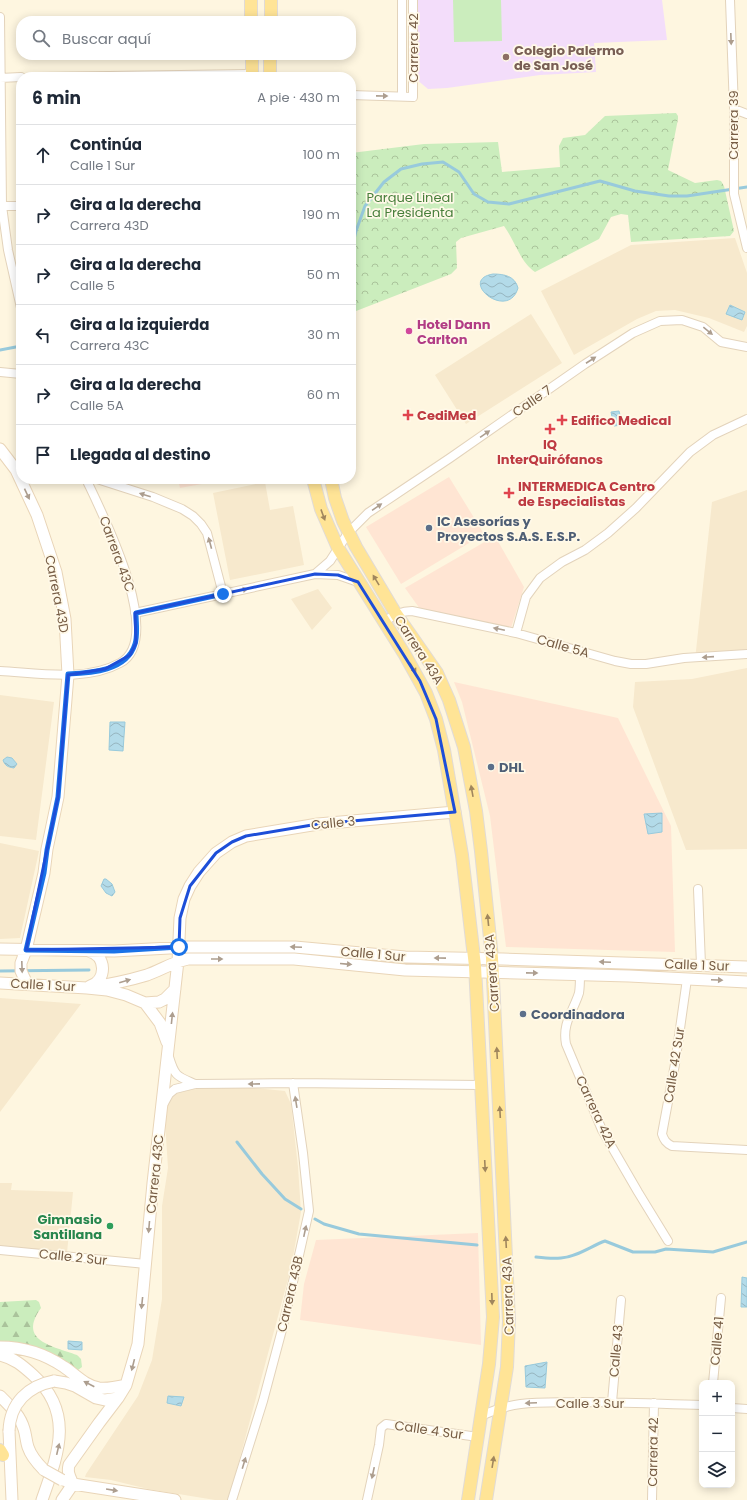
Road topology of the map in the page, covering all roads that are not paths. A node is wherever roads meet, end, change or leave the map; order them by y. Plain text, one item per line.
1 (251, 0) edge
2 (271, 0) edge
3 (402, 0) edge
4 (413, 0) edge
5 (730, 0) edge
6 (251, 16) edge
7 (271, 16) edge
8 (0, 17) edge
9 (252, 60) edge
10 (270, 60) edge
11 (252, 72) edge
12 (270, 72) edge
13 (16, 77) edge
14 (0, 78) edge
15 (356, 95) edge
16 (402, 96) junction
17 (734, 108) junction
18 (747, 114) edge
19 (1, 206) edge
20 (16, 206) edge
21 (747, 248) edge
22 (16, 288) edge
23 (747, 347) edge
24 (0, 372) edge
25 (16, 374) edge
26 (747, 420) edge
27 (0, 449) edge
28 (16, 470) edge
29 (23, 484) edge
30 (88, 484) edge
31 (113, 484) edge
32 (314, 484) edge
33 (331, 484) edge
34 (348, 533) junction
35 (338, 548) junction
36 (315, 574) junction
37 (358, 582) junction
38 (223, 594) junction
39 (136, 613) junction
40 (396, 614) junction
41 (383, 622) junction
42 (516, 633) junction
43 (747, 654) edge
44 (0, 671) edge
45 (68, 674) junction
46 (455, 812) junction
47 (216, 853) joint
48 (698, 889) dead end
49 (179, 947) junction
50 (0, 949) edge
51 (26, 950) junction
52 (84, 950) junction
53 (474, 958) junction
54 (492, 958) junction
55 (178, 961) junction
56 (701, 965) junction
57 (747, 966) edge
58 (475, 971) junction
59 (493, 972) junction
60 (580, 974) junction
61 (687, 979) junction
62 (747, 982) edge
63 (0, 983) edge
64 (27, 984) junction
65 (87, 988) junction
66 (175, 989) junction
67 (145, 1003) junction
68 (168, 1050) junction
69 (195, 1084) junction
70 (293, 1084) junction
71 (480, 1085) junction
72 (162, 1105) junction
73 (747, 1150) edge
74 (668, 1241) dead end
75 (0, 1250) edge
76 (146, 1264) junction
77 (722, 1298) dead end
78 (620, 1300) dead end
79 (0, 1347) edge
80 (0, 1355) edge
81 (713, 1380) edge
82 (126, 1385) junction
83 (0, 1396) edge
84 (118, 1398) junction
85 (612, 1402) junction
86 (654, 1403) junction
87 (699, 1405) edge
88 (501, 1407) junction
89 (735, 1408) edge
90 (747, 1409) edge
91 (481, 1416) junction
92 (478, 1437) junction
93 (0, 1442) edge
94 (2, 1452) edge
95 (73, 1484) junction
96 (5, 1500) edge
97 (12, 1500) edge
98 (42, 1500) edge
99 (62, 1500) edge
100 (175, 1500) edge
101 (232, 1500) edge
102 (367, 1500) edge
103 (468, 1500) edge
104 (486, 1500) edge
105 (652, 1500) edge

1 - 6 main road
2 - 7 main road
3 - 16 street, Carrera 42
4 - 16 street, Carrera 42
5 -> 17 street, Carrera 39
8 - 14 street
9 - 11 main road
10 - 12 main road
13 - 14 street
14 - 19 street
15 -> 16 street
17 - 18 street
17 - 21 street, Carrera 39
19 - 20 street
19 - 22 street
34 -> 23 street, Calle 7
24 - 25 street
26 - 42 street
27 -> 28 street, Carrera 43D
29 -> 45 street, Carrera 43D
30 - 39 street, Carrera 43C
38 -> 31 street
32 -> 35 main road, Carrera 43A
33 - 34 main road, Carrera 43A
34 - 35 street, Calle 7
40 -> 34 main road, Carrera 43A
35 - 36 street
35 - 37 main road, Carrera 43A
36 - 37 street
38 -> 36 street
37 - 41 main road, Carrera 43A
38 - 39 street
39 - 45 street, Carrera 43C
40 - 41 street, Calle 5A
42 -> 40 street, Calle 5A
54 -> 40 main road, Carrera 43A
41 -> 46 main road, Carrera 43A
43 -> 42 street, Calle 5A
44 - 45 street
45 - 51 street, Carrera 43D
46 - 47 street, Calle 3
46 - 53 main road, Carrera 43A
47 - 49 street, Carrera 43C
48 - 56 street
49 - 52 street, Calle 1 Sur
53 -> 49 street, Calle 1 Sur
49 - 55 street, Carrera 43C
50 - 51 street, Calle 1 Sur
51 - 52 street, Calle 1 Sur
51 -> 64 street, Carrera 43D
52 - 65 street
53 - 54 street, Calle 1 Sur
53 - 58 main road, Carrera 43A
56 -> 54 street, Calle 1 Sur
54 - 59 main road, Carrera 43A
55 -> 58 street, Calle 1 Sur
65 -> 55 street, Calle 1 Sur
55 - 66 street, Carrera 43C
56 - 57 street, Calle 1 Sur
58 - 59 street, Calle 1 Sur
58 - 71 main road, Carrera 43A
59 -> 60 street, Calle 1 Sur
88 -> 59 main road, Carrera 43A
60 - 61 street, Calle 1 Sur
60 - 74 street, Carrera 42A
61 -> 62 street, Calle 1 Sur
61 - 73 street, Calle 42 Sur
63 - 64 street, Calle 1 Sur
64 - 65 street, Calle 1 Sur
65 - 67 street, Calle 1 Sur
66 - 67 street
68 -> 66 street, Carrera 43C
67 - 68 street, Calle 1 Sur
68 - 69 street, Calle 1 Sur
68 - 72 street, Carrera 43C
70 -> 69 street, Calle 1 Sur
69 - 72 street, Calle 1 Sur
70 - 71 street, Calle 1 Sur
101 -> 70 street, Carrera 43B
71 -> 91 main road, Carrera 43A
72 -> 76 street, Carrera 43C
75 - 76 street, Calle 2 Sur
76 -> 82 street, Carrera 43C
77 - 81 street, Calle 41
78 - 85 street, Calle 43
82 -> 79 street
98 -> 80 street
82 - 84 street, Carrera 43C
83 - 95 street, bridge
84 - 95 street, Carrera 43C
84 - 97 street, bridge
85 - 86 street, Calle 3 Sur
85 -> 88 street, Calle 3 Sur
86 - 87 street, Calle 3 Sur
86 - 105 street, Carrera 42
88 - 91 street, Calle 3 Sur
104 -> 88 main road, Carrera 43A
89 - 90 street
91 - 92 main road, Carrera 43A
92 -> 102 street, Calle 4 Sur
92 - 103 main road, Carrera 43A
93 - 94 street
94 - 96 street
95 - 99 street
95 -> 100 street

